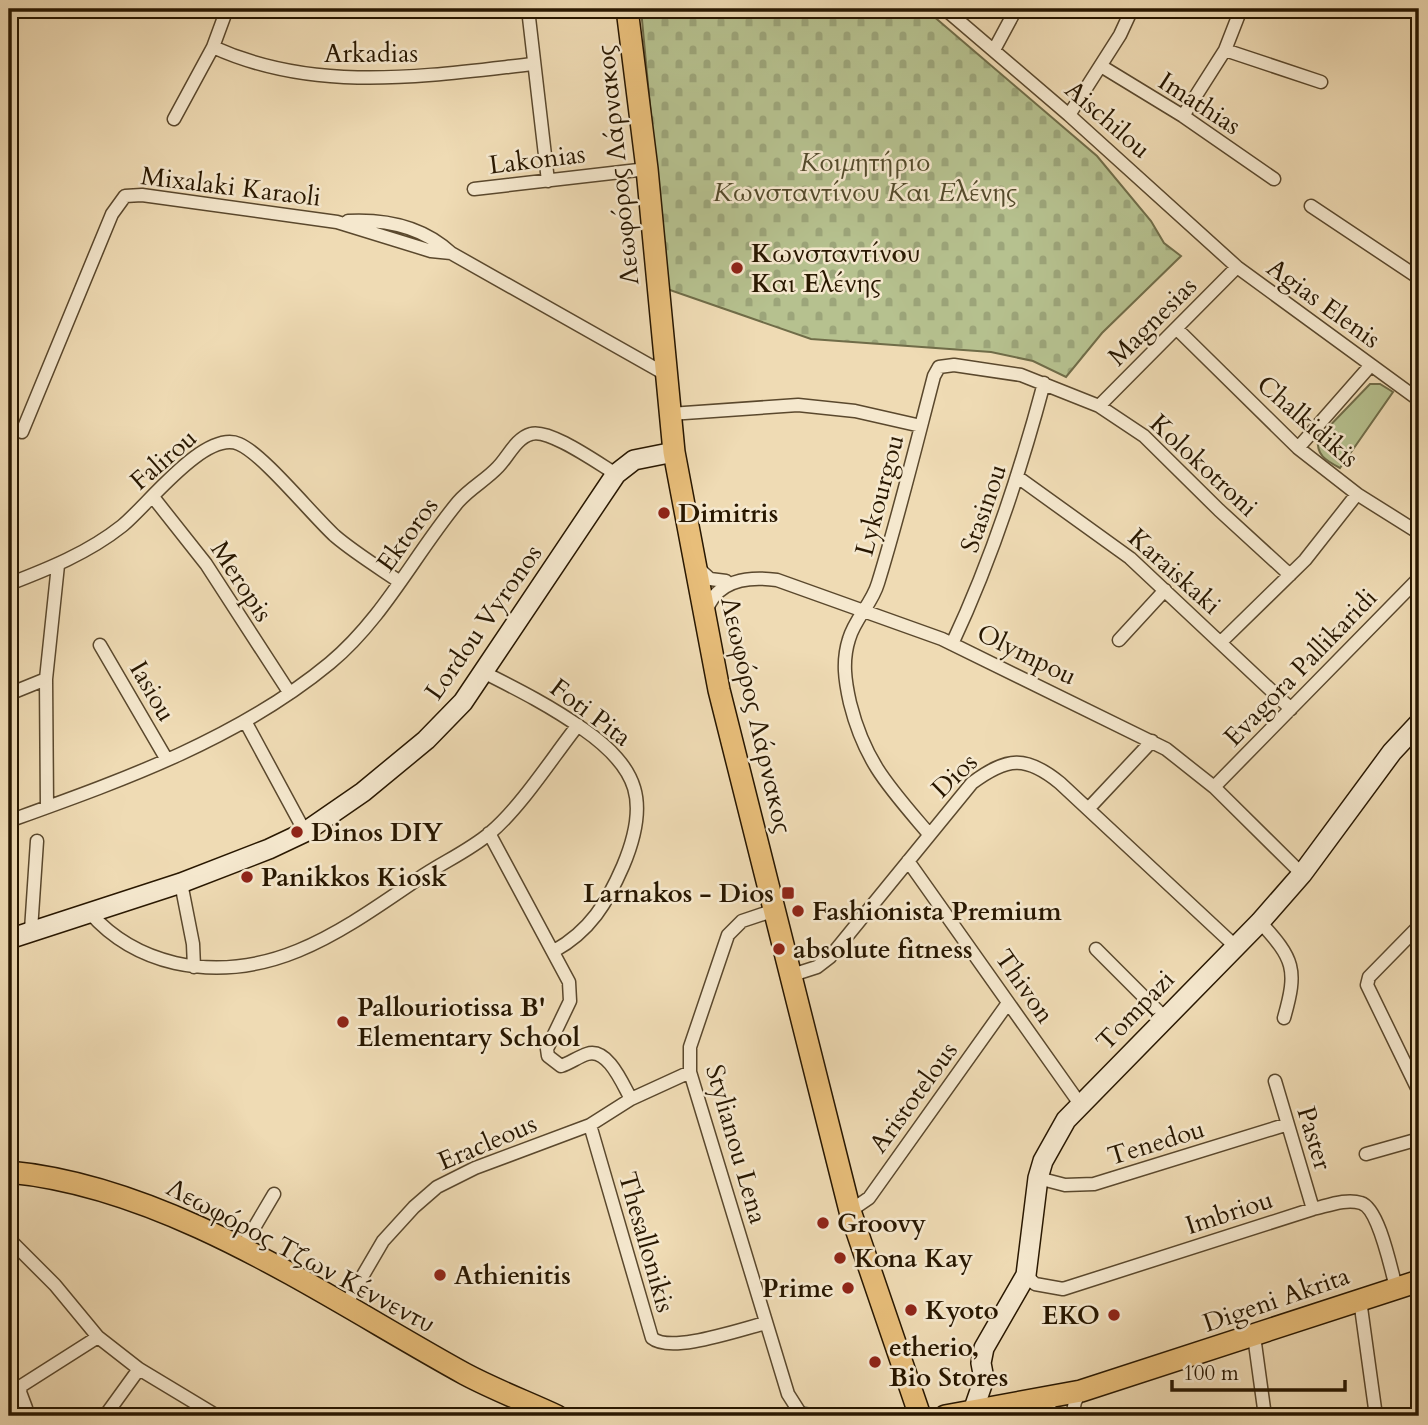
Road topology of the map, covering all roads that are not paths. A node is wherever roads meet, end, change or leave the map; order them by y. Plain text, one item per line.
1 (227, 9) edge
2 (528, 9) edge
3 (627, 9) edge
4 (945, 9) edge
5 (1016, 9) edge
6 (1132, 9) edge
7 (1241, 9) edge
8 (1414, 9) edge
9 (1419, 11) edge
10 (213, 47) junction
11 (993, 50) junction
12 (1225, 50) junction
13 (533, 64) junction
14 (1101, 66) junction
15 (1321, 82) dead end
16 (1069, 115) junction
17 (1183, 117) junction
18 (174, 119) dead end
19 (648, 169) junction
20 (1274, 179) dead end
21 (548, 181) junction
22 (474, 189) dead end
23 (1311, 206) dead end
24 (337, 222) junction
25 (413, 228) junction
26 (408, 243) junction
27 (451, 253) junction
28 (1237, 267) junction
29 (1419, 278) edge
30 (1177, 329) junction
31 (1370, 366) junction
32 (667, 374) junction
33 (1044, 383) junction
34 (931, 386) joint
35 (1419, 400) edge
36 (1098, 406) junction
37 (670, 414) junction
38 (921, 426) junction
39 (22, 432) dead end
40 (1298, 449) junction
41 (674, 452) junction
42 (616, 474) junction
43 (1019, 478) junction
44 (1357, 494) junction
45 (153, 497) junction
46 (1419, 533) edge
47 (693, 562) junction
48 (58, 565) junction
49 (1290, 575) junction
50 (1419, 578) edge
51 (744, 579) junction
52 (400, 582) junction
53 (726, 582) junction
54 (9, 584) edge
55 (698, 588) junction
56 (1165, 590) junction
57 (862, 611) junction
58 (705, 618) junction
59 (1119, 640) dead end
60 (1221, 642) junction
61 (952, 644) junction
62 (100, 645) dead end
63 (485, 673) junction
64 (46, 679) junction
65 (289, 692) junction
66 (9, 694) edge
67 (1291, 709) junction
68 (245, 721) junction
69 (1419, 723) edge
70 (578, 725) junction
71 (1153, 741) junction
72 (167, 760) junction
73 (1214, 788) junction
74 (47, 807) junction
75 (1089, 808) junction
76 (9, 821) edge
77 (305, 832) junction
78 (489, 834) junction
79 (929, 834) junction
80 (37, 841) dead end
81 (908, 861) junction
82 (1302, 874) junction
83 (181, 883) junction
84 (775, 911) junction
85 (90, 913) junction
86 (1259, 922) junction
87 (1419, 926) edge
88 (31, 930) junction
89 (9, 939) edge
90 (1235, 946) junction
91 (1096, 948) dead end
92 (554, 951) junction
93 (194, 967) junction
94 (789, 976) junction
95 (1008, 1003) junction
96 (1164, 1017) junction
97 (1284, 1018) dead end
98 (690, 1072) junction
99 (1275, 1081) dead end
100 (1419, 1092) edge
101 (631, 1100) junction
102 (1080, 1104) junction
103 (590, 1125) junction
104 (1286, 1125) junction
105 (1419, 1139) edge
106 (1366, 1154) dead end
107 (9, 1172) edge
108 (1038, 1178) junction
109 (274, 1194) dead end
110 (1312, 1209) junction
111 (850, 1211) junction
112 (9, 1239) edge
113 (241, 1250) junction
114 (1026, 1275) junction
115 (1419, 1280) edge
116 (1396, 1287) junction
117 (1360, 1300) junction
118 (345, 1306) junction
119 (766, 1323) junction
120 (1254, 1336) junction
121 (97, 1337) junction
122 (139, 1369) junction
123 (984, 1379) junction
124 (1081, 1391) junction
125 (1038, 1401) junction
126 (1010, 1405) junction
127 (969, 1413) edge
128 (23, 1416) edge
129 (106, 1416) edge
130 (217, 1416) edge
131 (557, 1416) edge
132 (802, 1416) edge
133 (920, 1416) edge
134 (945, 1416) edge
135 (1058, 1416) edge
136 (1072, 1416) edge
137 (1265, 1416) edge
138 (1376, 1416) edge

1 - 10 street
2 - 13 street
3 - 19 main road, Λεωφόρος Λάρνακος
4 - 11 street, Aischilou
5 - 11 street
6 - 14 street
7 - 12 street
8 - 9 street
10 - 13 street, Arkadias
10 - 18 street
11 - 16 street, Aischilou
12 - 15 street
12 - 17 street
13 - 21 street
14 - 16 street
14 - 17 street, Imathias
16 - 28 street, Aischilou
17 - 20 street, Imathias
19 - 21 street, Lakonias
19 - 32 main road, Λεωφόρος Λάρνακος
21 - 22 street, Lakonias
23 - 29 street
24 - 25 street, Mixalaki Karaoli
24 - 26 street, Mixalaki Karaoli
24 - 39 street, Mixalaki Karaoli
25 - 26 street
25 - 27 street, Mixalaki Karaoli
26 - 27 street, Mixalaki Karaoli
27 - 32 street, Mixalaki Karaoli
28 - 30 street, Magnesias
28 - 31 street, Agias Elenis
30 - 36 street, Magnesias
30 - 40 street, Chalkidikis
31 - 35 street, Agias Elenis
31 - 40 street
32 - 37 main road, Λεωφόρος Λάρνακος
33 - 34 street, Kolokotroni
33 - 36 street, Kolokotroni
33 - 43 street, Stasinou
34 - 38 street, Lykourgou
36 - 49 street, Kolokotroni
37 - 38 street
37 - 41 main road, Λεωφόρος Λάρνακος
38 - 57 street, Lykourgou
40 - 44 street, Chalkidikis
41 - 42 street, Lordou Vyronos
41 - 47 main road, Λεωφόρος Λάρνακος
42 - 52 street, Ektoros
42 - 63 street, Lordou Vyronos
43 - 56 street, Karaiskaki
43 - 61 street, Stasinou
44 - 46 street, Chalkidikis
44 - 49 street
45 - 48 street, Falirou
45 - 52 street, Falirou
45 - 65 street, Meropis
47 - 53 street
47 - 55 main road, Λεωφόρος Λάρνακος
48 - 54 street, Falirou
48 - 64 street
49 - 60 street
50 - 67 street, Evagora Pallikaridi
51 - 53 street, Olympou
51 - 57 street, Olympou
51 - 58 street
52 - 65 street, Ektoros
53 - 55 street, Olympou
55 - 58 main road, Λεωφόρος Λάρνακος
56 - 59 street
56 - 60 street, Karaiskaki
57 - 61 street, Olympou
57 - 79 street, Lykourgou
58 - 84 main road, Λεωφόρος Λάρνακος
60 - 67 street, Karaiskaki
61 - 71 street, Olympou
62 - 72 street, Iasiou
63 - 70 street, Foti Pita
63 - 77 street, Lordou Vyronos
64 - 66 street
64 - 74 street
65 - 68 street, Ektoros
67 - 73 street, Evagora Pallikaridi
68 - 72 street, Ektoros
68 - 77 street
69 - 82 street, Tompazi
70 - 78 street
70 - 92 street, Foti Pita
71 - 73 street, Olympou
71 - 75 street
72 - 74 street, Ektoros
73 - 82 street, Olympou
74 - 76 street, Ektoros
75 - 79 street, Dios
75 - 90 street, Dios
77 - 83 street, Lordou Vyronos
78 - 92 street
78 - 93 street
79 - 81 street, Dios
80 - 88 street
81 - 94 street, Dios
81 - 95 street, Thivon
82 - 86 street, Tompazi
83 - 85 street, Lordou Vyronos
83 - 93 street
84 - 94 main road, Λεωφόρος Λάρνακος
84 - 98 street, Stylianou Lena
85 - 88 street, Lordou Vyronos
85 - 93 street
86 - 90 street, Tompazi
86 - 97 street
87 - 100 street
88 - 89 street, Lordou Vyronos
90 - 96 street, Tompazi
91 - 96 street
92 - 101 street
94 - 111 main road, Λεωφόρος Λάρνακος
95 - 102 street, Thivon
95 - 111 street, Aristotelous
96 - 102 street, Tompazi
98 - 101 street, Eracleous
98 - 119 street, Stylianou Lena
99 - 104 street, Paster
101 - 103 street, Eracleous
102 - 108 street, Tompazi
103 - 118 street, Eracleous
103 - 119 street, Thesallonikis
104 - 108 street, Tenedou
104 - 110 street, Paster
105 - 106 street
107 - 113 main road, Λεωφόρος Τζων Κέννεντυ
108 - 114 street, Tompazi
109 - 113 street
110 - 114 street, Imbriou
110 - 116 street, Imbriou
111 - 133 main road, Λεωφόρος Λάρνακος
112 - 121 street
113 - 118 main road, Λεωφόρος Τζων Κέννεντυ
114 - 123 street, Tompazi
115 - 116 main road, Digeni Akrita
116 - 117 main road, Digeni Akrita
117 - 120 main road, Digeni Akrita
117 - 138 street
118 - 131 main road, Λεωφόρος Τζων Κέννεντυ
119 - 132 street, Stylianou Lena
120 - 124 main road, Digeni Akrita
120 - 137 street
121 - 122 street
121 - 128 street
122 - 129 street
122 - 130 street
123 - 126 street
123 - 127 street, Tompazi
124 - 125 main road, Digeni Akrita
124 - 136 street
125 - 126 main road, Digeni Akrita
125 - 135 street
126 - 127 main road, Digeni Akrita
127 - 134 main road, Digeni Akrita

